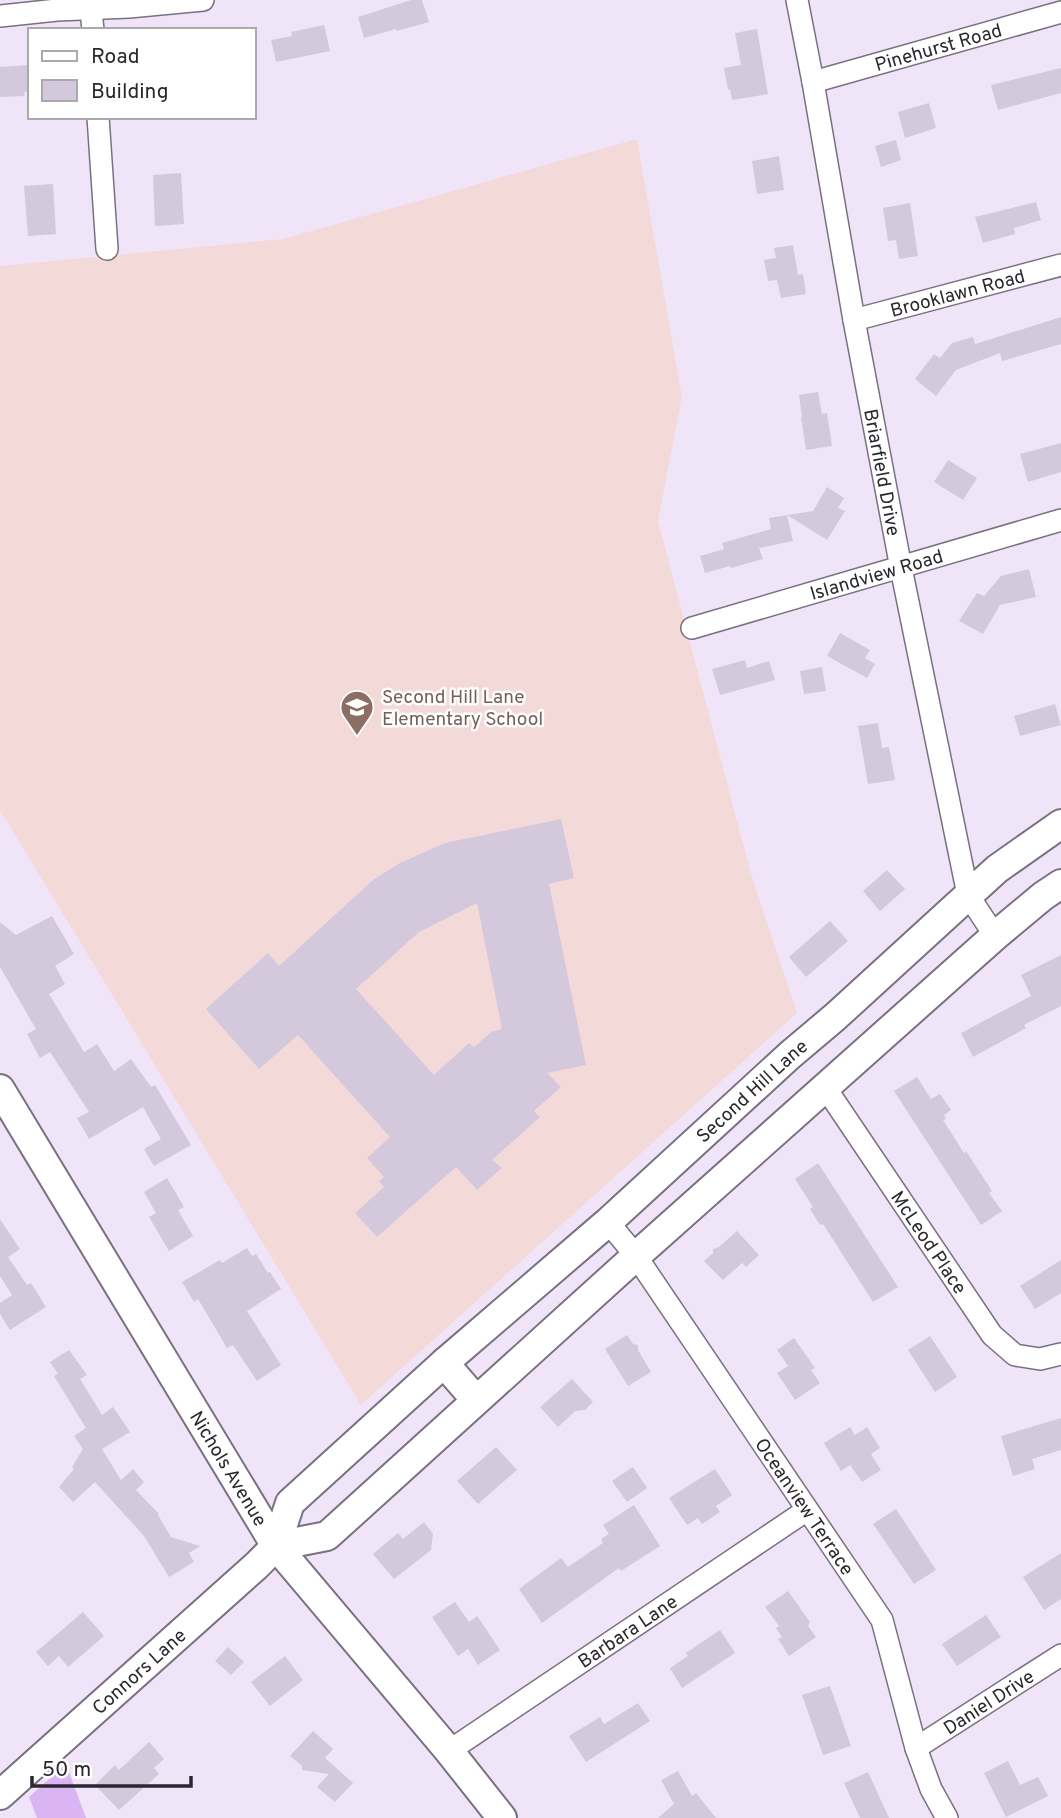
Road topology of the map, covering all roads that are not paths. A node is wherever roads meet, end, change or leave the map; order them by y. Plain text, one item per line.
1 (203, 0) edge
2 (797, 0) edge
3 (1061, 12) edge
4 (91, 13) edge
5 (0, 16) edge
6 (813, 82) junction
7 (98, 119) edge
8 (107, 249) dead end
9 (1061, 265) edge
10 (854, 320) junction
11 (1061, 520) edge
12 (901, 568) junction
13 (692, 628) dead end
14 (1061, 824) edge
15 (1061, 884) edge
16 (968, 895) junction
17 (995, 936) junction
18 (790, 1055) junction
19 (825, 1087) junction
20 (0, 1089) edge
21 (608, 1222) junction
22 (636, 1256) junction
23 (1061, 1354) edge
24 (444, 1363) junction
25 (476, 1400) junction
26 (807, 1510) junction
27 (276, 1546) junction
28 (1061, 1655) edge
29 (916, 1748) junction
30 (449, 1751) junction
31 (0, 1795) edge
32 (502, 1818) edge
33 (947, 1818) edge

1 - 4 street
2 - 6 street, Briarfield Drive
3 - 6 street, Pinehurst Road
4 - 5 street
6 - 10 street, Briarfield Drive
7 - 8 street
9 - 10 street, Brooklawn Road
10 - 12 street, Briarfield Drive
11 - 12 street, Islandview Road
12 - 13 street, Islandview Road
12 - 16 street, Briarfield Drive
14 - 16 street, Second Hill Lane
15 - 17 street
16 - 17 street, Briarfield Drive
16 - 18 street, Second Hill Lane
17 - 19 street
18 - 19 street
18 - 21 street, Second Hill Lane
19 - 22 street
19 - 23 street, McLeod Place
20 - 27 street, Nichols Avenue
21 - 22 street, Oceanview Terrace
21 - 24 street, Second Hill Lane
22 - 25 street
22 - 26 street, Oceanview Terrace
24 - 25 street
24 - 27 street, Second Hill Lane
25 - 27 street
26 - 29 street, Oceanview Terrace
26 - 30 street, Barbara Lane
27 - 30 street, Nichols Avenue
27 - 31 street, Connors Lane
28 - 29 street, Daniel Drive
29 - 33 street, Oceanview Terrace
30 - 32 street, Nichols Avenue

